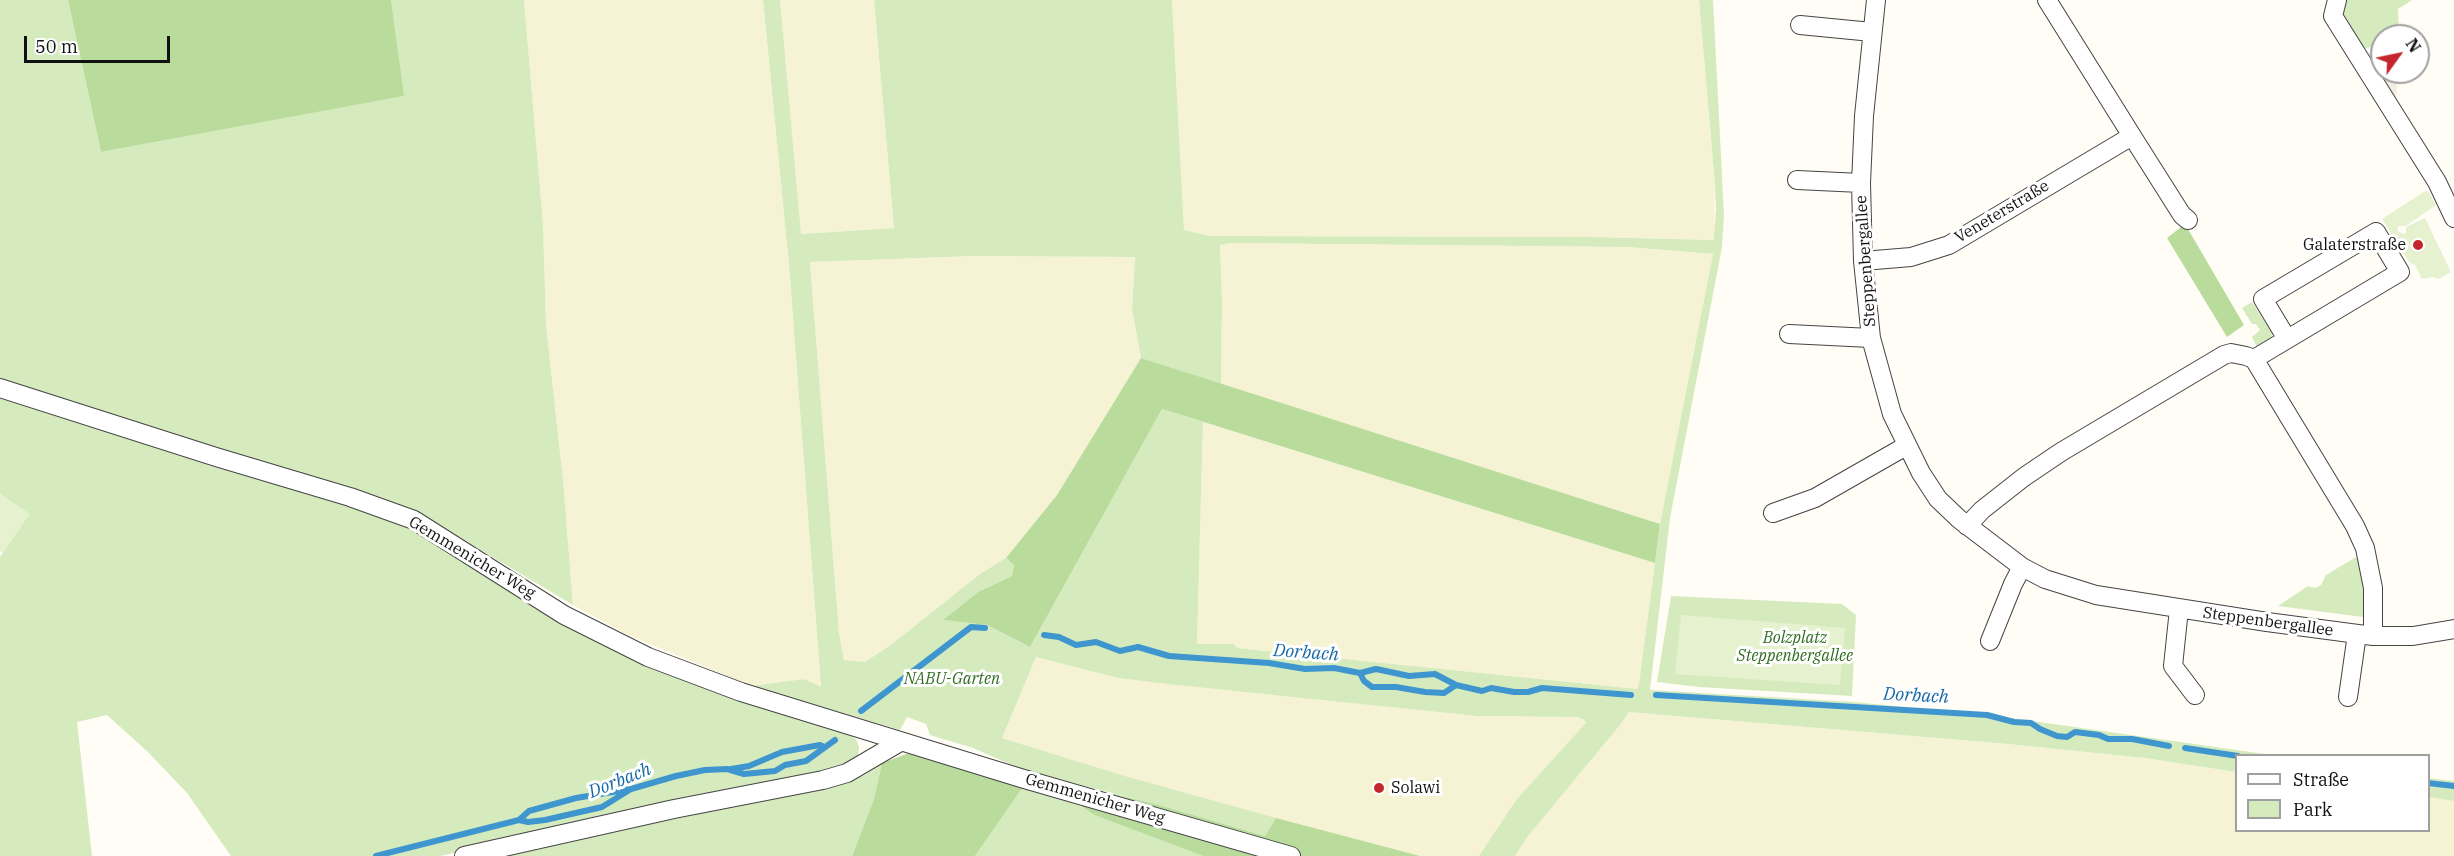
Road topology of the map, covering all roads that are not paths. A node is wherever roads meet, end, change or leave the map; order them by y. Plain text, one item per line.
1 (1876, 0) edge
2 (2047, 0) edge
3 (2337, 0) edge
4 (1800, 25) dead end
5 (1872, 32) junction
6 (2132, 136) junction
7 (1797, 180) dead end
8 (1861, 183) junction
9 (2454, 218) edge
10 (2188, 220) dead end
11 (1863, 261) junction
12 (1789, 334) dead end
13 (1871, 338) junction
14 (2287, 339) junction
15 (2254, 359) junction
16 (0, 388) edge
17 (1906, 446) junction
18 (1773, 513) dead end
19 (1968, 526) junction
20 (2022, 567) junction
21 (2179, 609) junction
22 (2454, 629) edge
23 (2365, 635) junction
24 (1990, 641) dead end
25 (2194, 695) dead end
26 (2348, 698) dead end
27 (900, 742) junction
28 (464, 856) edge
29 (1291, 856) edge

1 - 5 street, Steppenbergallee
2 - 6 street
3 - 9 street
4 - 5 street
5 - 8 street, Steppenbergallee
6 - 10 street
6 - 11 street, Veneterstraße
7 - 8 street, Steppenbergallee
8 - 11 street, Steppenbergallee
11 - 13 street, Steppenbergallee
12 - 13 street, Steppenbergallee
13 - 17 street, Steppenbergallee
14 - 14 street
14 - 15 street
15 - 19 street
15 - 23 street
16 - 27 street, Gemmenicher Weg
17 - 18 street
17 - 19 street, Steppenbergallee
19 - 20 street, Steppenbergallee
20 - 21 street, Steppenbergallee
20 - 24 street
21 - 23 street, Steppenbergallee
21 - 25 street, Steppenbergallee
22 - 23 street, Steppenbergallee
23 - 26 street, Steppenbergallee
27 - 28 street
27 - 29 street, Gemmenicher Weg

